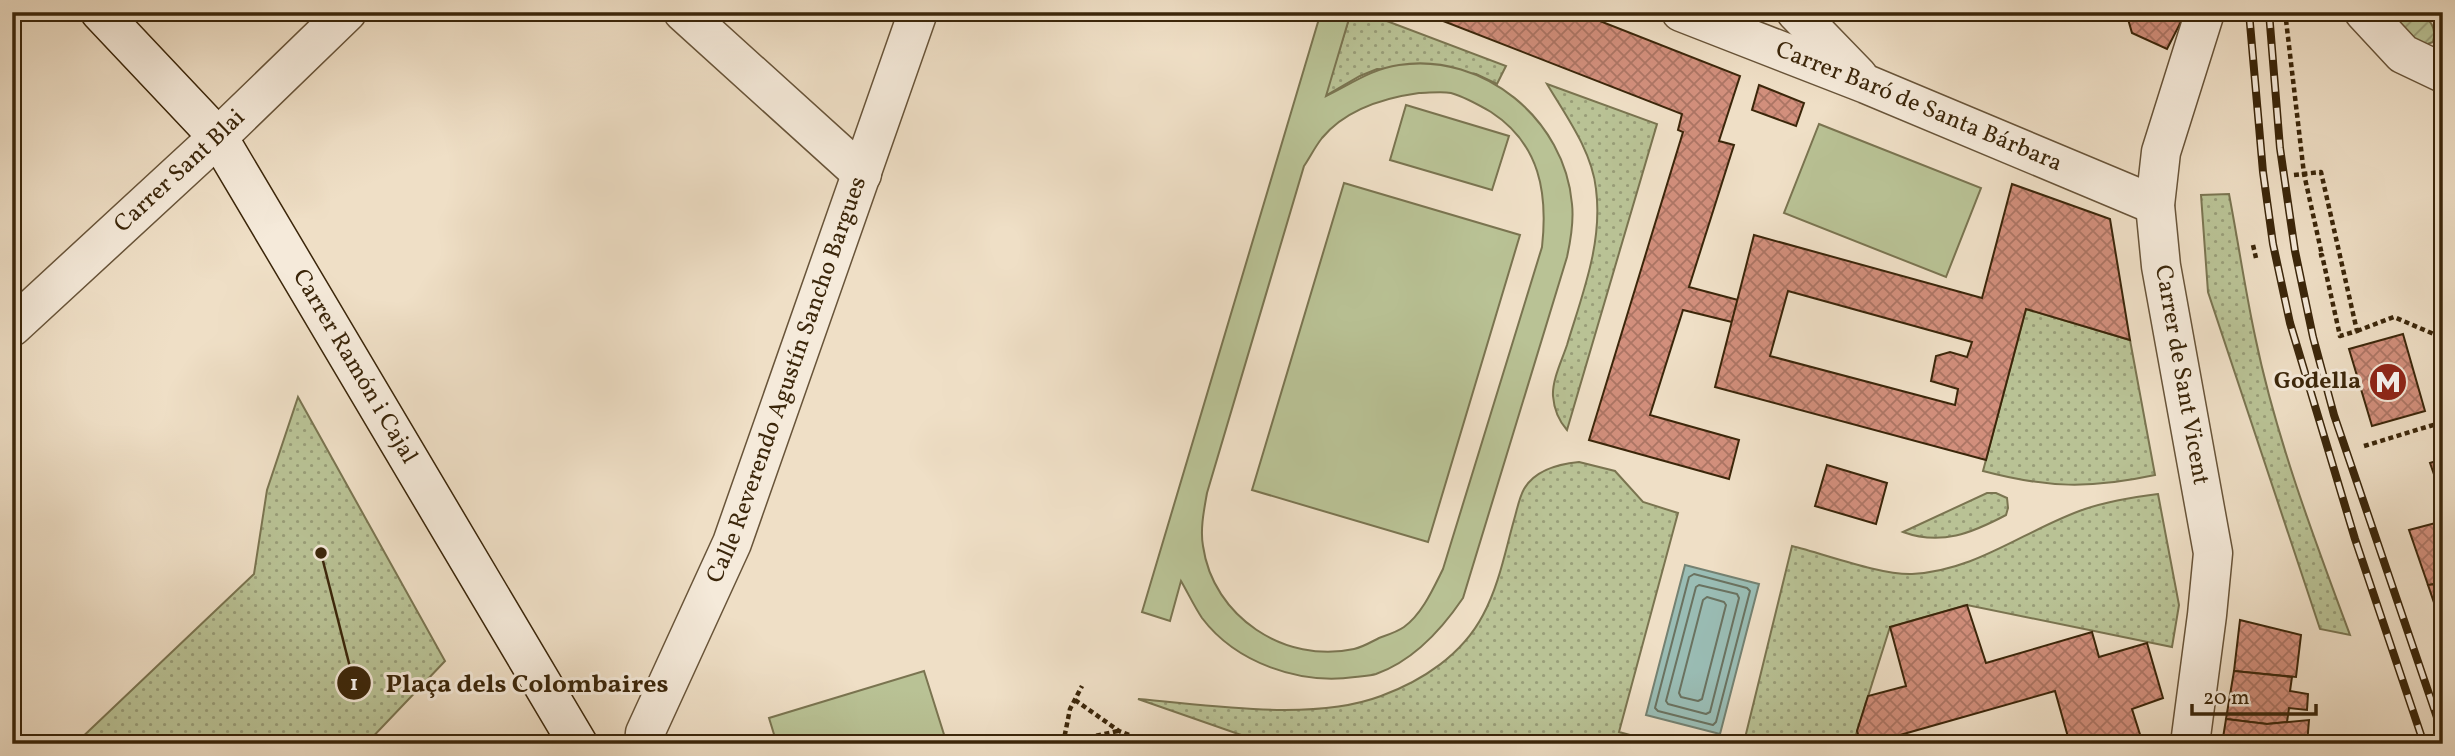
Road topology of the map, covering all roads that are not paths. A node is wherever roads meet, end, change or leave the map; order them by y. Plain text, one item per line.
1 (100, 12) edge
2 (347, 12) edge
3 (683, 12) edge
4 (918, 12) edge
5 (1681, 12) edge
6 (1796, 12) edge
7 (2205, 12) edge
8 (2364, 12) edge
9 (2443, 72) edge
10 (1867, 85) junction
11 (218, 137) junction
12 (862, 174) junction
13 (2155, 205) junction
14 (12, 327) edge
15 (578, 744) edge
16 (644, 744) edge
17 (2190, 744) edge

1 - 11 street, Carrer Ramón i Cajal
2 - 11 street, Carrer Sant Blai
3 - 12 street
4 - 12 street, Calle Reverendo Agustín Sancho Bargues
5 - 10 street, Carrer Baró de Santa Bárbara
6 - 10 street
7 - 13 street, Carrer de Sant Vicent
8 - 9 street
10 - 13 street, Carrer Baró de Santa Bárbara
11 - 14 street, Carrer Sant Blai
11 - 15 street, Carrer Ramón i Cajal
12 - 16 street, Calle Reverendo Agustín Sancho Bargues
13 - 17 street, Carrer de Sant Vicent

